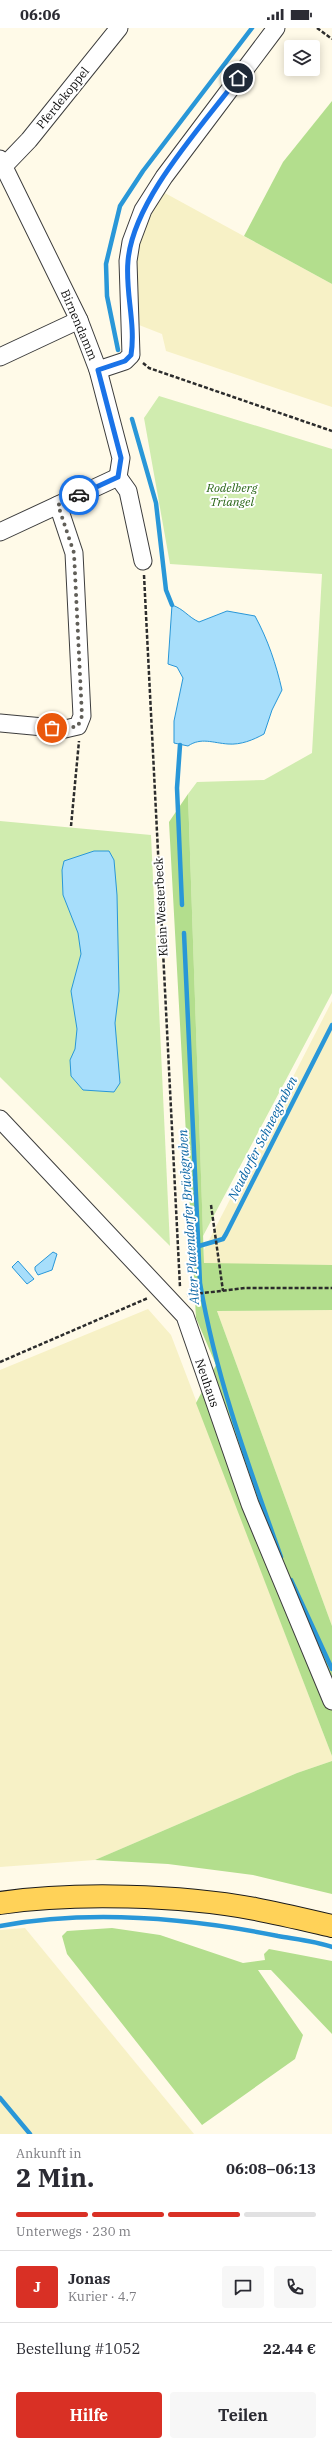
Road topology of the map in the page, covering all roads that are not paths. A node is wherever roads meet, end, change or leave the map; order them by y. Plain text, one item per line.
1 (119, 28) edge
2 (276, 28) edge
3 (2, 162) edge
4 (79, 320) junction
5 (0, 357) edge
6 (98, 370) junction
7 (118, 477) junction
8 (58, 505) junction
9 (0, 532) edge
10 (143, 561) road end
11 (0, 723) edge
12 (0, 1119) edge
13 (332, 1701) edge
14 (0, 1902) edge
15 (332, 1926) edge

1 - 3 street, Pferdekoppel
2 - 6 street
3 - 4 street, Birnendamm
4 - 5 street
4 - 6 street, Birnendamm
6 - 7 street, Birnendamm
7 - 8 street
7 - 10 street
8 - 9 street
8 - 11 street
12 - 13 street, Neuhaus
14 - 15 main road

